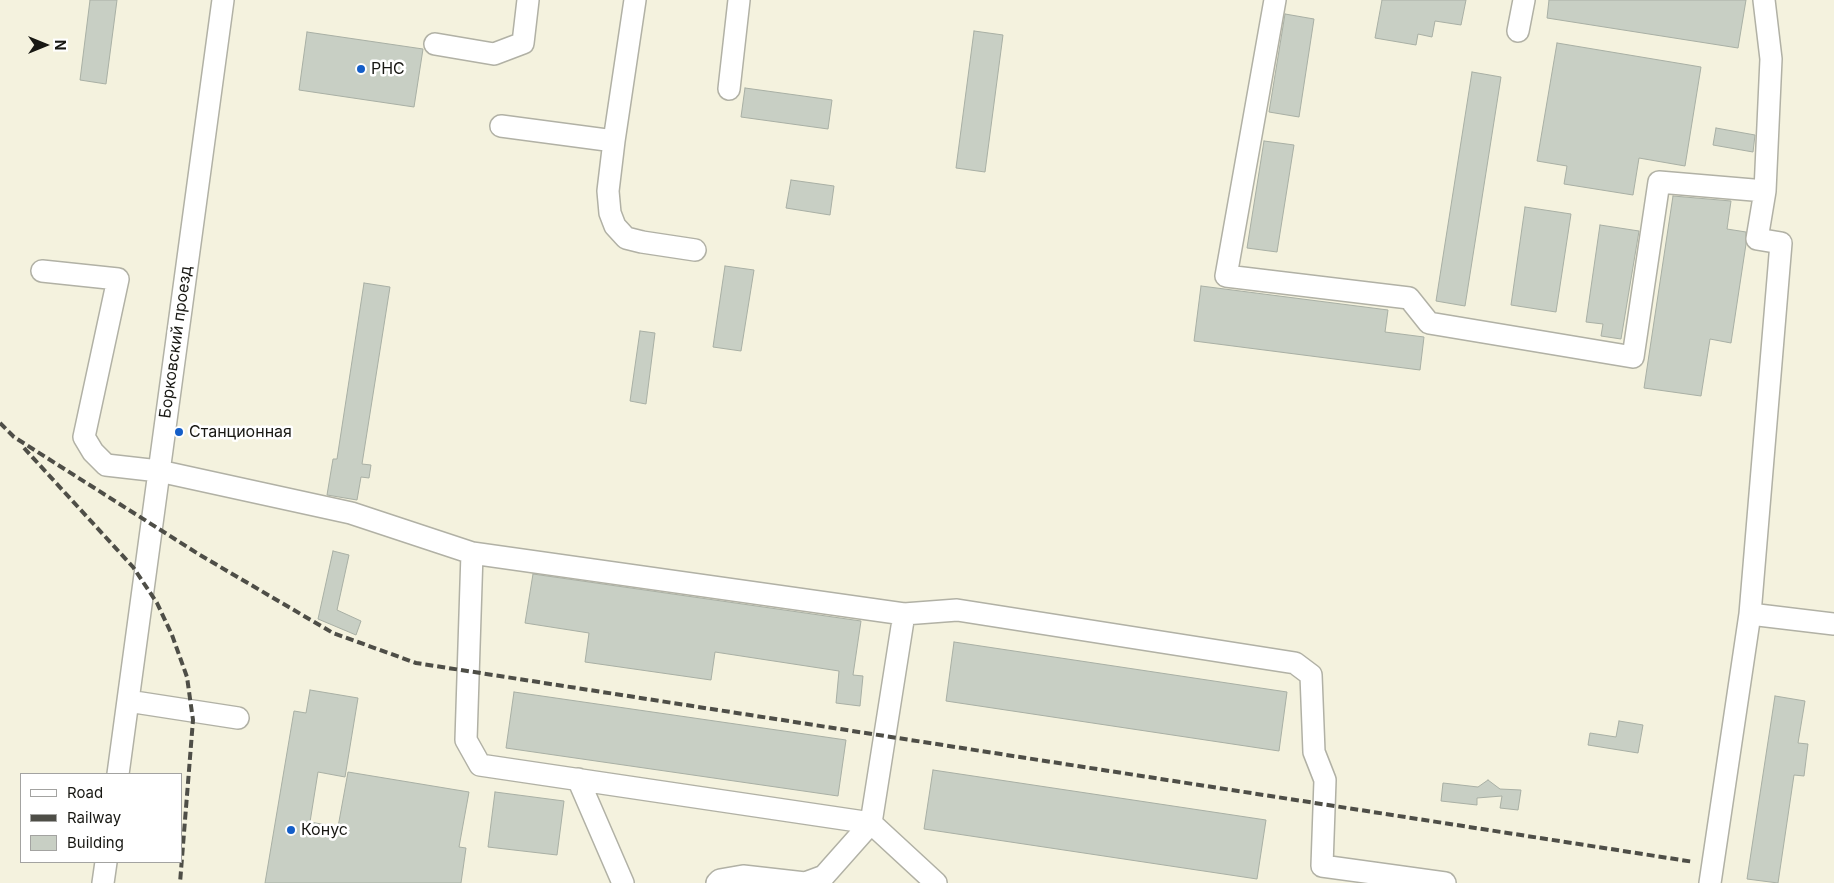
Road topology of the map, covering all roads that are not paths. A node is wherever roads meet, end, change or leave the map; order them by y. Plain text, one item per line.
1 (223, 0) edge
2 (528, 0) edge
3 (635, 0) edge
4 (739, 0) edge
5 (1275, 0) edge
6 (1524, 0) edge
7 (1764, 0) edge
8 (1518, 31) dead end
9 (435, 44) dead end
10 (728, 89) dead end
11 (501, 126) dead end
12 (614, 141) junction
13 (1765, 191) junction
14 (695, 250) dead end
15 (42, 272) dead end
16 (159, 471) junction
17 (472, 553) junction
18 (904, 614) junction
19 (1750, 614) junction
20 (1834, 624) edge
21 (128, 701) junction
22 (238, 718) dead end
23 (118, 773) edge
24 (578, 779) junction
25 (871, 823) junction
26 (106, 863) edge
27 (103, 883) edge
28 (623, 883) edge
29 (717, 883) edge
30 (936, 883) edge
31 (1445, 883) edge
32 (1710, 883) edge

1 - 16 street, Борковский проезд
2 - 9 street
3 - 12 street
4 - 10 street
5 - 13 street
6 - 8 street
7 - 13 street
11 - 12 street
12 - 14 street
13 - 19 street
15 - 16 street
16 - 17 street
16 - 21 street, Борковский проезд
17 - 18 street
17 - 24 street
18 - 25 street
18 - 31 street
19 - 20 street
19 - 32 street
21 - 22 street
21 - 23 street, Борковский проезд
24 - 25 street
24 - 28 street
25 - 29 street
25 - 30 street
26 - 27 street

